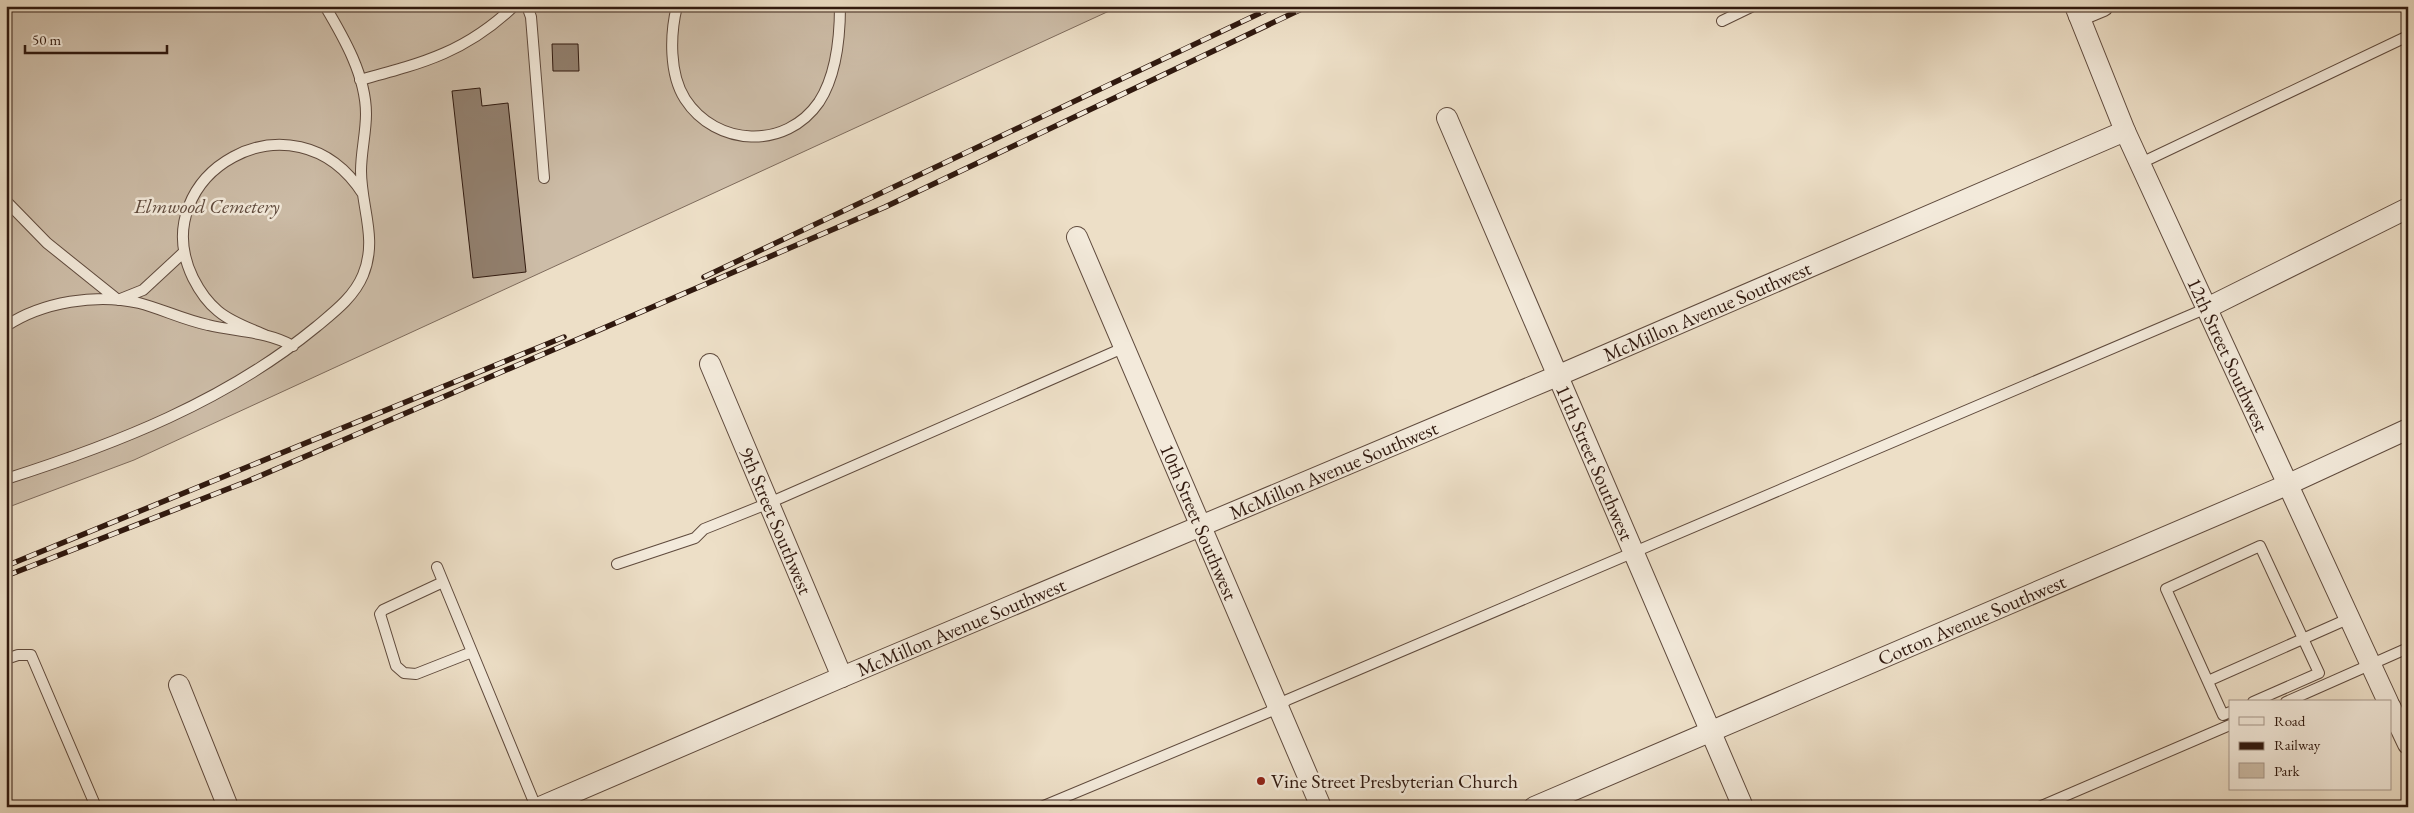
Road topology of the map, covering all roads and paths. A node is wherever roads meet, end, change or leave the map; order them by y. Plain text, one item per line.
1 (325, 6) edge
2 (514, 6) edge
3 (527, 6) edge
4 (677, 6) edge
5 (840, 6) edge
6 (1753, 6) edge
7 (2103, 6) edge
8 (2077, 11) edge
9 (1722, 21) dead end
10 (2408, 36) edge
11 (360, 80) junction
12 (1447, 118) dead end
13 (2126, 131) junction
14 (2141, 164) junction
15 (544, 178) dead end
16 (364, 195) junction
17 (6, 201) edge
18 (2408, 208) edge
19 (1077, 237) dead end
20 (184, 252) junction
21 (118, 300) junction
22 (2208, 308) junction
23 (6, 326) edge
24 (265, 334) junction
25 (292, 346) junction
26 (1123, 348) junction
27 (710, 364) dead end
28 (1557, 376) junction
29 (2408, 429) edge
30 (6, 479) edge
31 (2289, 484) junction
32 (768, 503) junction
33 (1201, 526) junction
34 (1636, 553) junction
35 (617, 564) dead end
36 (436, 567) dead end
37 (443, 582) junction
38 (2350, 618) junction
39 (2302, 639) junction
40 (2408, 648) edge
41 (472, 652) junction
42 (6, 659) edge
43 (2372, 665) junction
44 (842, 677) junction
45 (2208, 681) junction
46 (178, 685) dead end
47 (2257, 700) edge
48 (2291, 700) edge
49 (2387, 700) edge
50 (1278, 706) junction
51 (2392, 710) edge
52 (2229, 712) edge
53 (2229, 725) edge
54 (1711, 731) junction
55 (2408, 744) edge
56 (96, 807) edge
57 (228, 807) edge
58 (536, 807) edge
59 (540, 807) edge
60 (1041, 807) edge
61 (1321, 807) edge
62 (1534, 807) edge
63 (1743, 807) edge
64 (2040, 807) edge

1 - 11 lane
2 - 11 lane
3 - 15 lane
4 - 5 lane
6 - 9 lane
7 - 8 street
8 - 13 street, 12th Street Southwest
10 - 14 lane
11 - 16 lane
12 - 28 street, 11th Street Southwest
13 - 14 street, 12th Street Southwest
13 - 28 street, McMillon Avenue Southwest
14 - 22 street, 12th Street Southwest
16 - 20 lane
16 - 25 lane
17 - 21 lane
18 - 22 street
19 - 26 street, 10th Street Southwest
20 - 21 lane
20 - 24 lane
21 - 23 lane
21 - 24 lane
22 - 31 street, 12th Street Southwest
22 - 34 lane
24 - 25 lane
25 - 30 lane
26 - 32 lane
26 - 33 street, 10th Street Southwest
27 - 32 street, 9th Street Southwest
28 - 33 street, McMillon Avenue Southwest
28 - 34 street, 11th Street Southwest
29 - 31 street, Cotton Avenue Southwest
31 - 38 street, 12th Street Southwest
31 - 54 street, Cotton Avenue Southwest
32 - 35 lane
32 - 44 street, 9th Street Southwest
33 - 44 street, McMillon Avenue Southwest
33 - 50 street, 10th Street Southwest
34 - 50 lane
34 - 54 street, 11th Street Southwest
36 - 37 lane
37 - 41 lane
37 - 41 lane
38 - 39 lane
38 - 43 street, 12th Street Southwest
39 - 45 lane
39 - 45 lane
39 - 47 lane
40 - 43 lane
41 - 58 lane
42 - 56 lane
43 - 48 lane
43 - 49 street, 12th Street Southwest
44 - 59 street, McMillon Avenue Southwest
45 - 52 lane
46 - 57 street
50 - 60 lane
50 - 61 street, 10th Street Southwest
51 - 55 street
53 - 64 lane
54 - 62 street, Cotton Avenue Southwest
54 - 63 street, 11th Street Southwest

